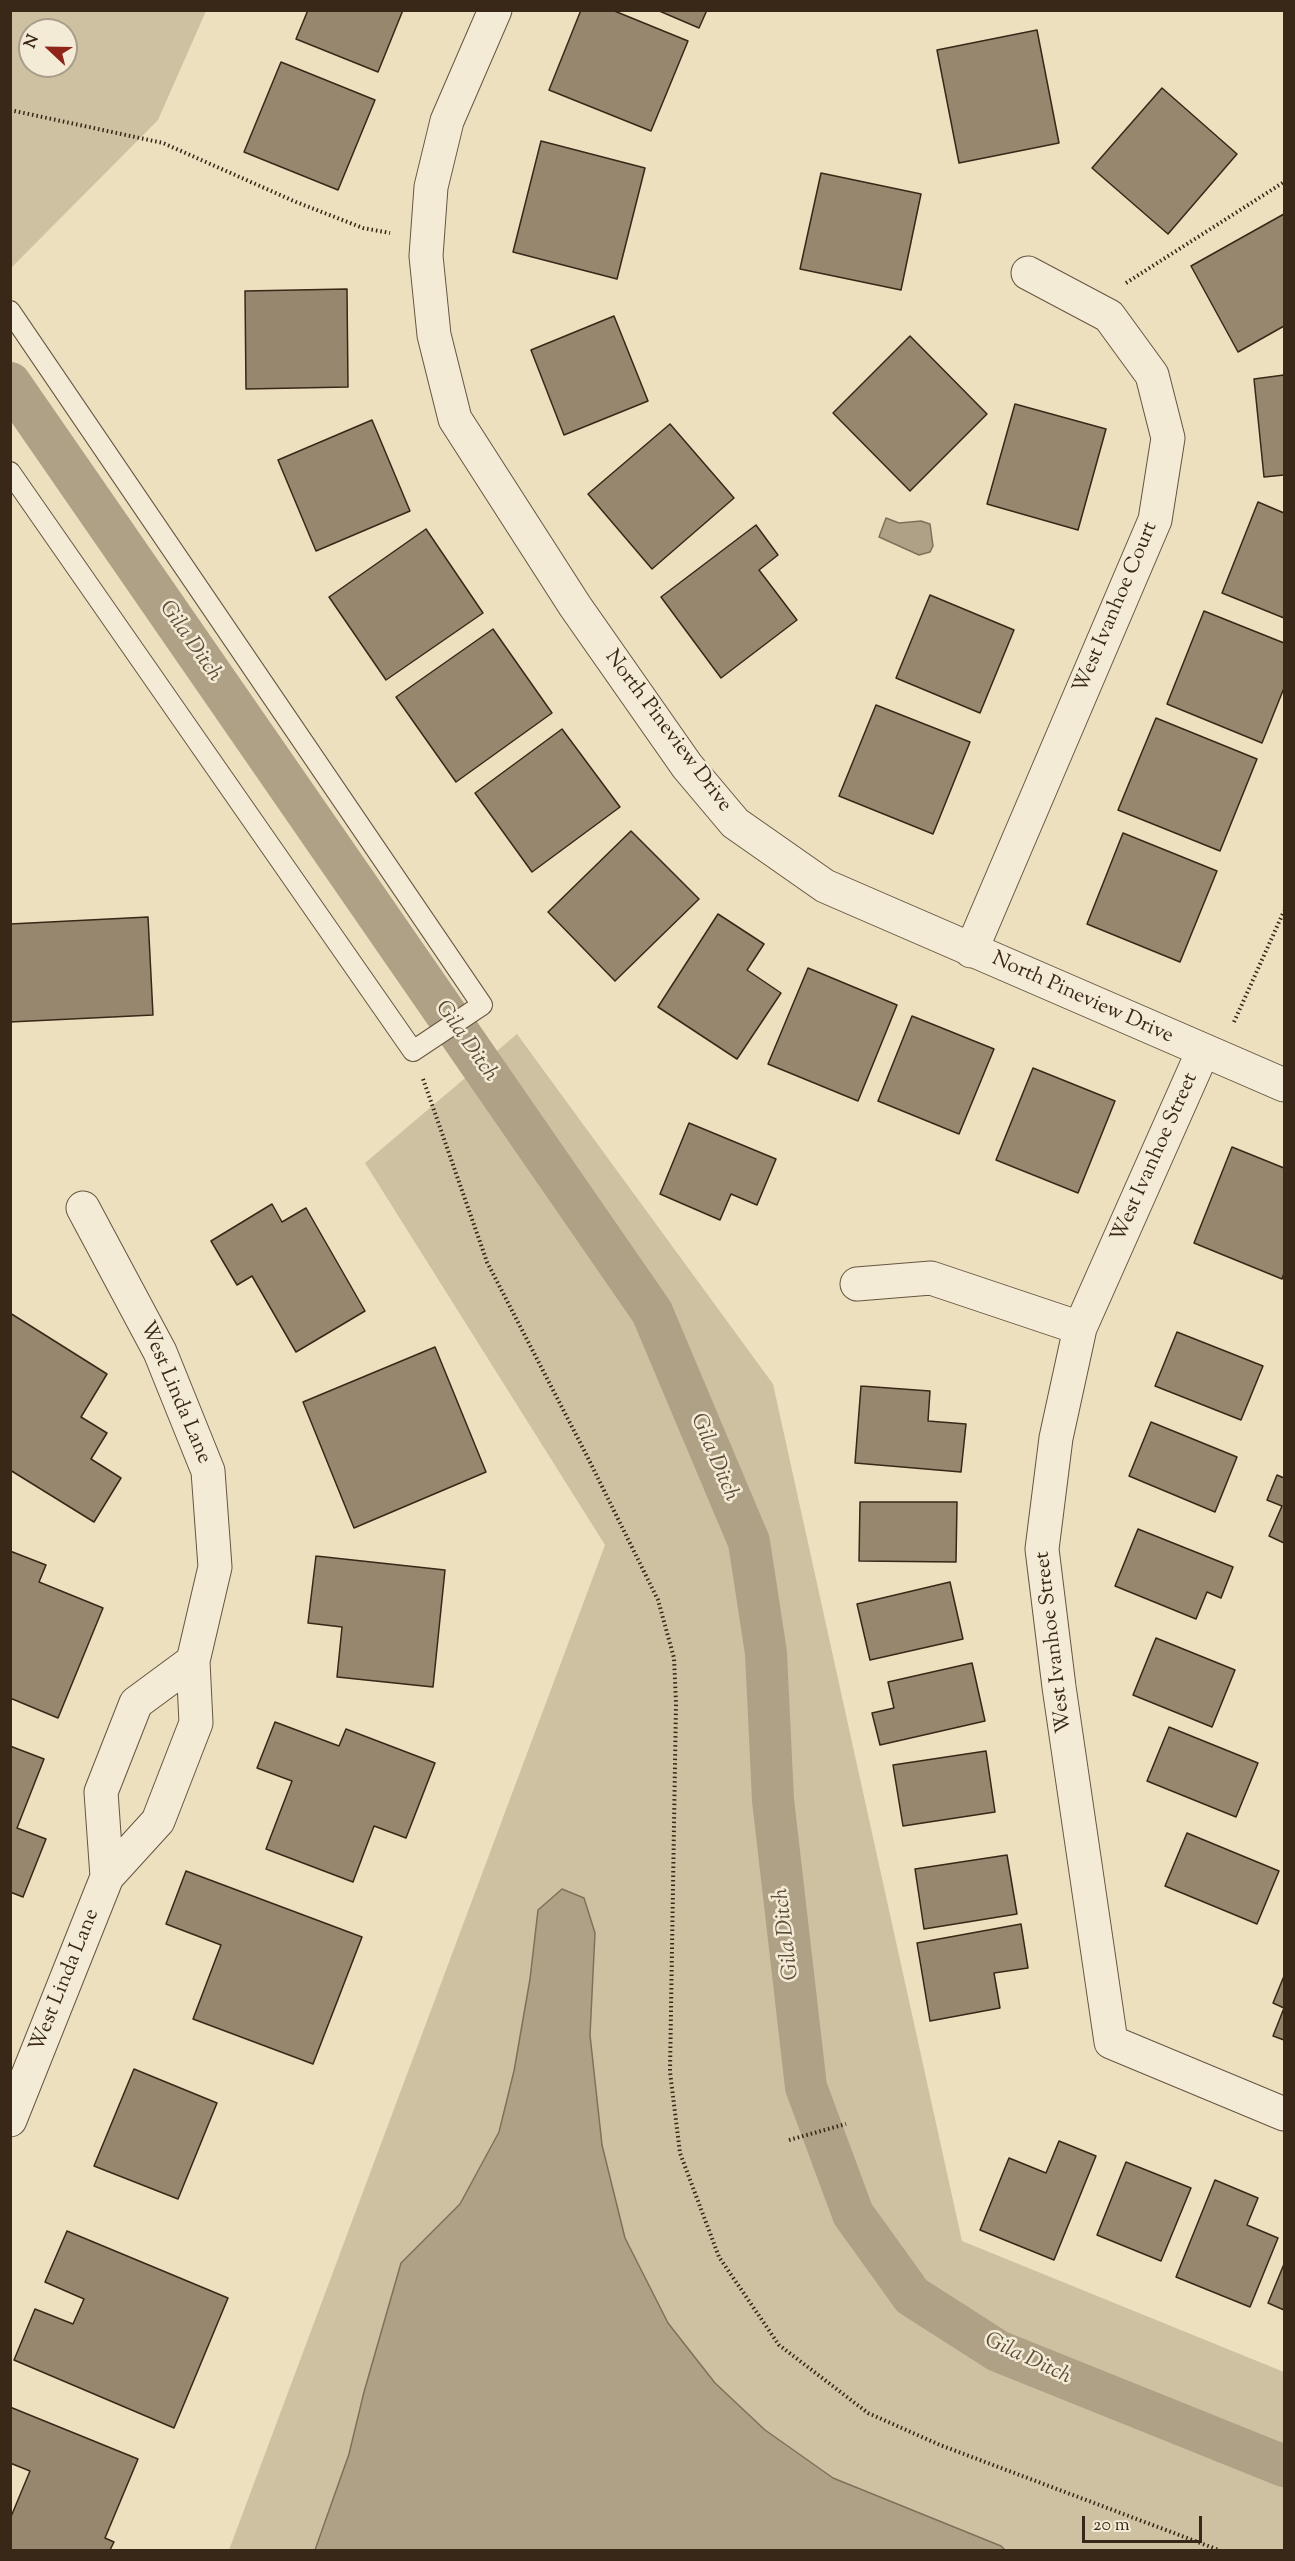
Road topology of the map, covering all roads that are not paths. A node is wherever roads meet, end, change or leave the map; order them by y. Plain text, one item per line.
1 (495, 10) edge
2 (1028, 273) dead end
3 (10, 311) edge
4 (10, 472) edge
5 (971, 951) junction
6 (1212, 1055) junction
7 (1284, 1085) edge
8 (83, 1208) dead end
9 (857, 1284) dead end
10 (1080, 1328) junction
11 (193, 1661) junction
12 (107, 1876) junction
13 (1284, 2114) edge
14 (10, 2120) edge

1 - 5 street, North Pineview Drive
2 - 5 street, West Ivanhoe Court
3 - 4 lane
5 - 6 street, North Pineview Drive
6 - 7 street, North Pineview Drive
6 - 10 street, West Ivanhoe Street
8 - 11 street, West Linda Lane
9 - 10 street
10 - 13 street, West Ivanhoe Street
11 - 12 street, West Linda Lane
11 - 12 street, West Linda Lane
12 - 14 street, West Linda Lane

